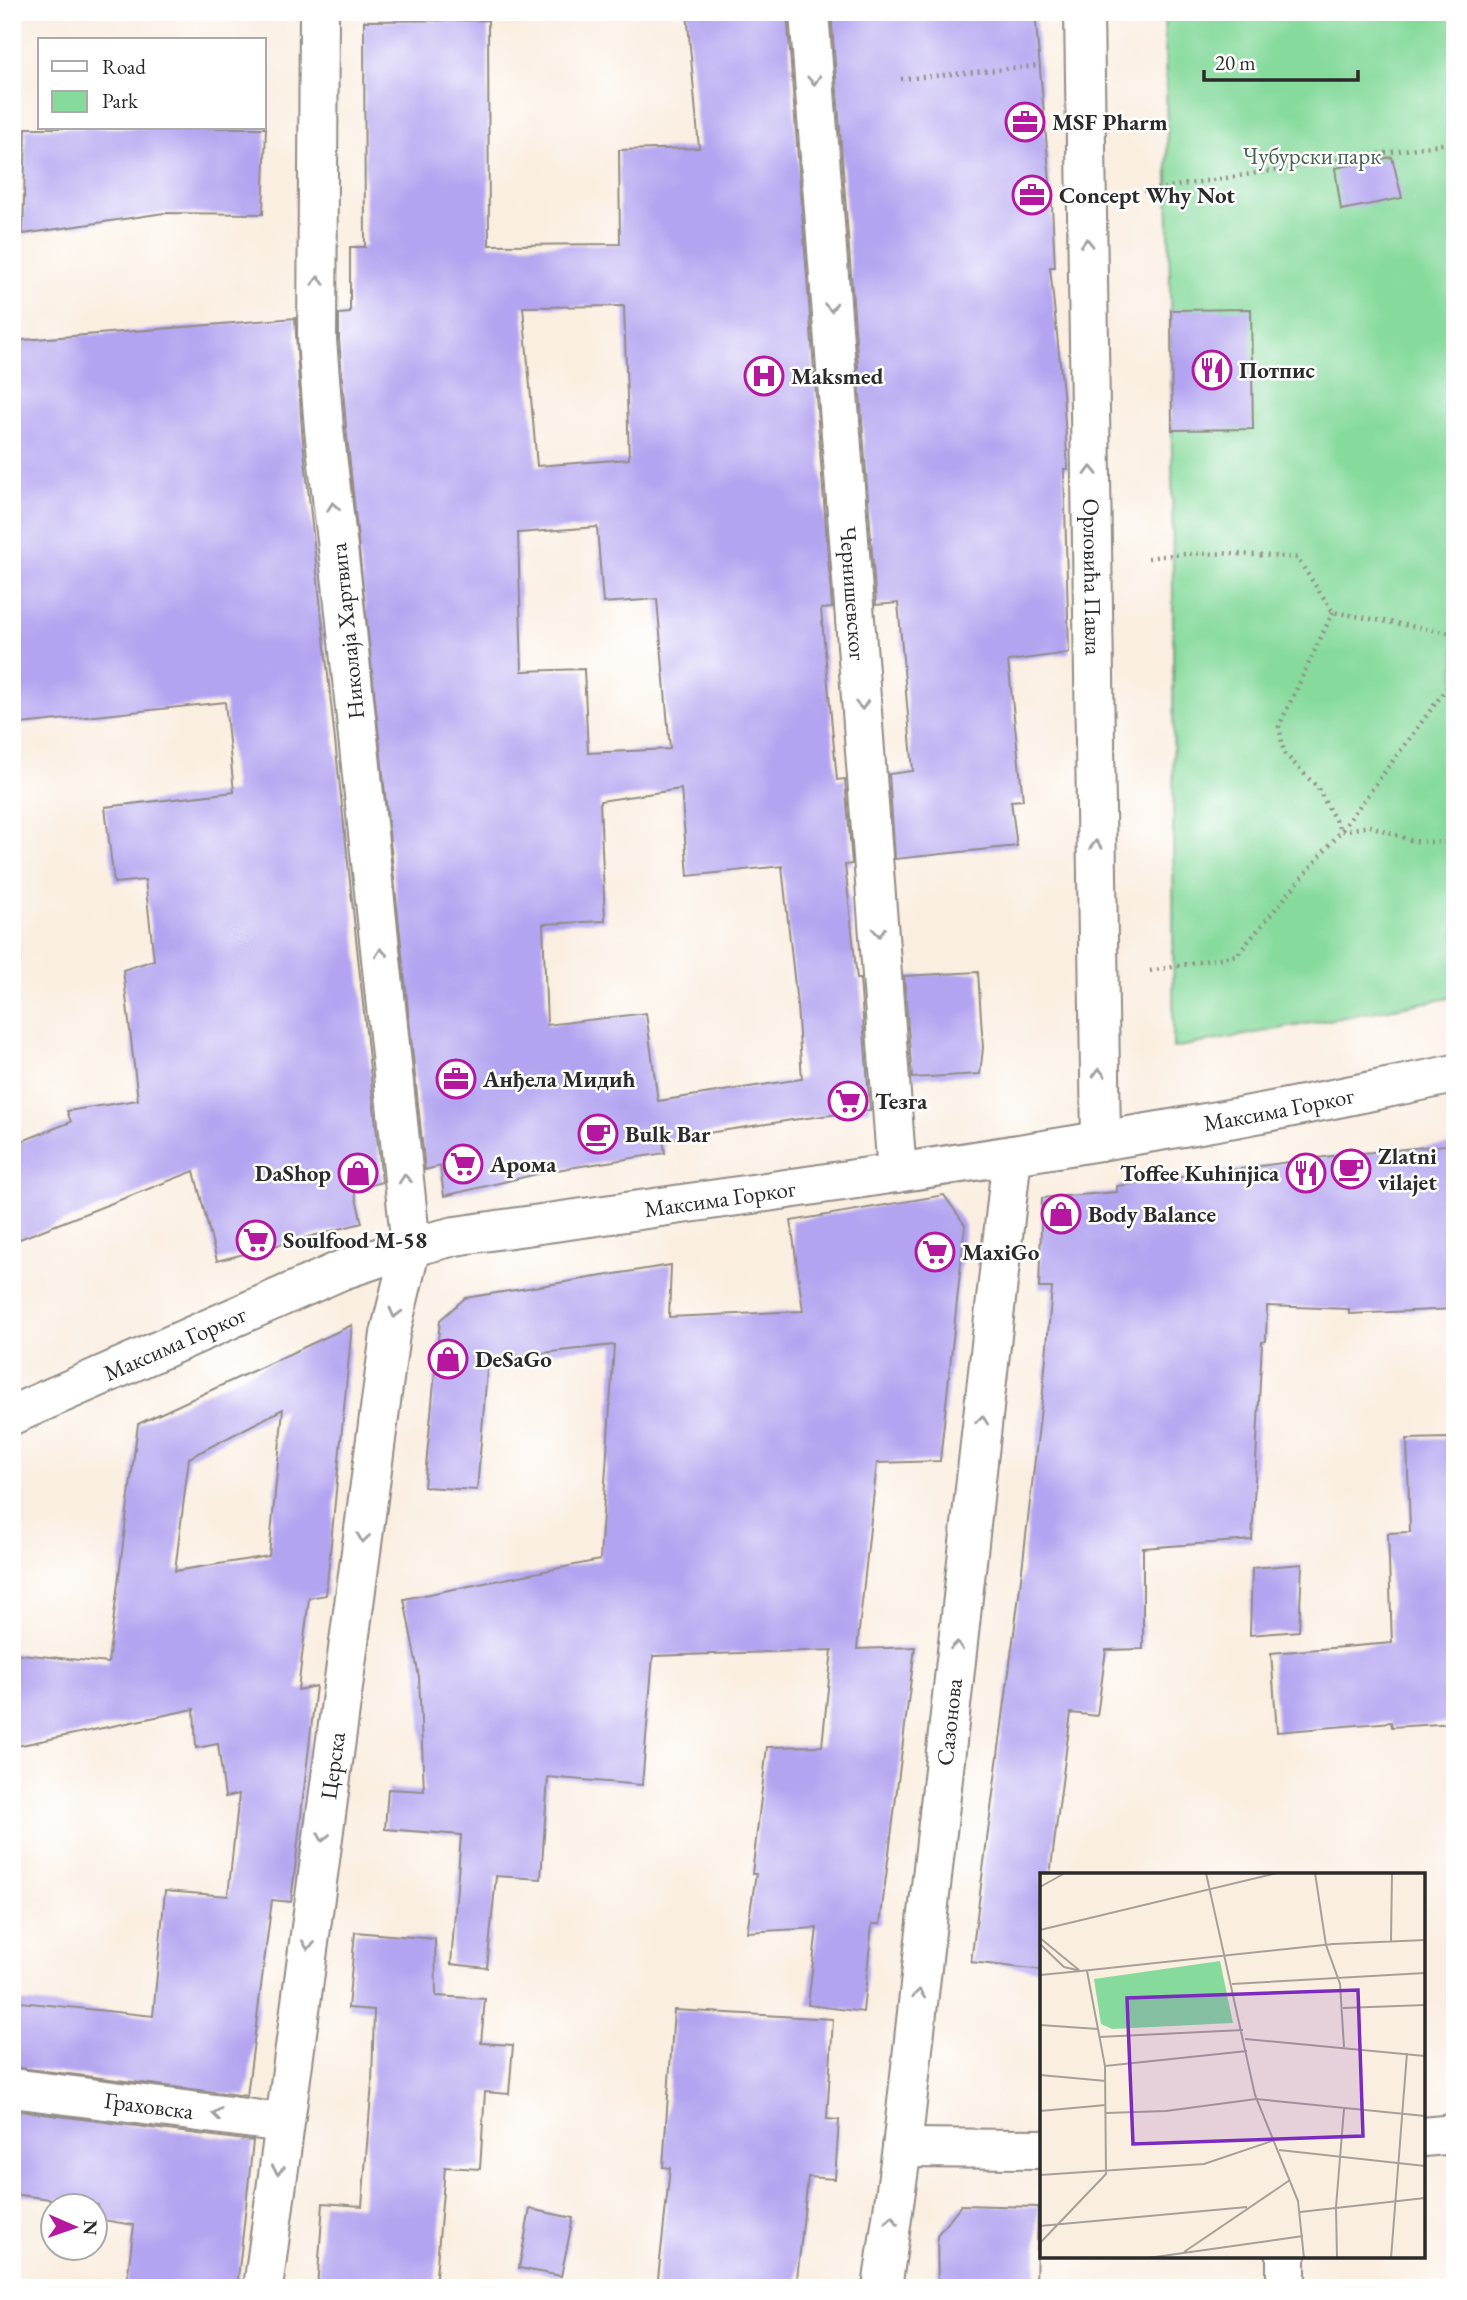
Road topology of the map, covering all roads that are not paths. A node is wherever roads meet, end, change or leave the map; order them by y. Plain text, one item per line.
1 (319, 12) edge
2 (809, 12) edge
3 (1084, 12) edge
4 (1455, 1074) edge
5 (1101, 1141) junction
6 (1012, 1155) junction
7 (897, 1173) junction
8 (411, 1247) junction
9 (12, 1415) edge
10 (12, 2088) edge
11 (284, 2123) junction
12 (1455, 2134) edge
13 (1425, 2137) edge
14 (902, 2148) junction
15 (1040, 2149) edge
16 (1286, 2258) edge
17 (263, 2288) edge
18 (882, 2288) edge
19 (1286, 2288) edge

8 -> 1 street, Николаја Хартвига
2 -> 7 street, Чернишевског
5 -> 3 street, Орловића Павла
4 - 5 street, Максима Горког
5 - 6 street, Максима Горког
6 - 7 street, Максима Горког
14 -> 6 street, Сазонова
7 - 8 street, Максима Горког
8 - 9 street, Максима Горког
8 -> 11 street, Церска
11 -> 10 street, Граховска
11 -> 17 street, Церска
12 - 13 street
14 - 15 street
18 -> 14 street, Сазонова
16 - 19 street

